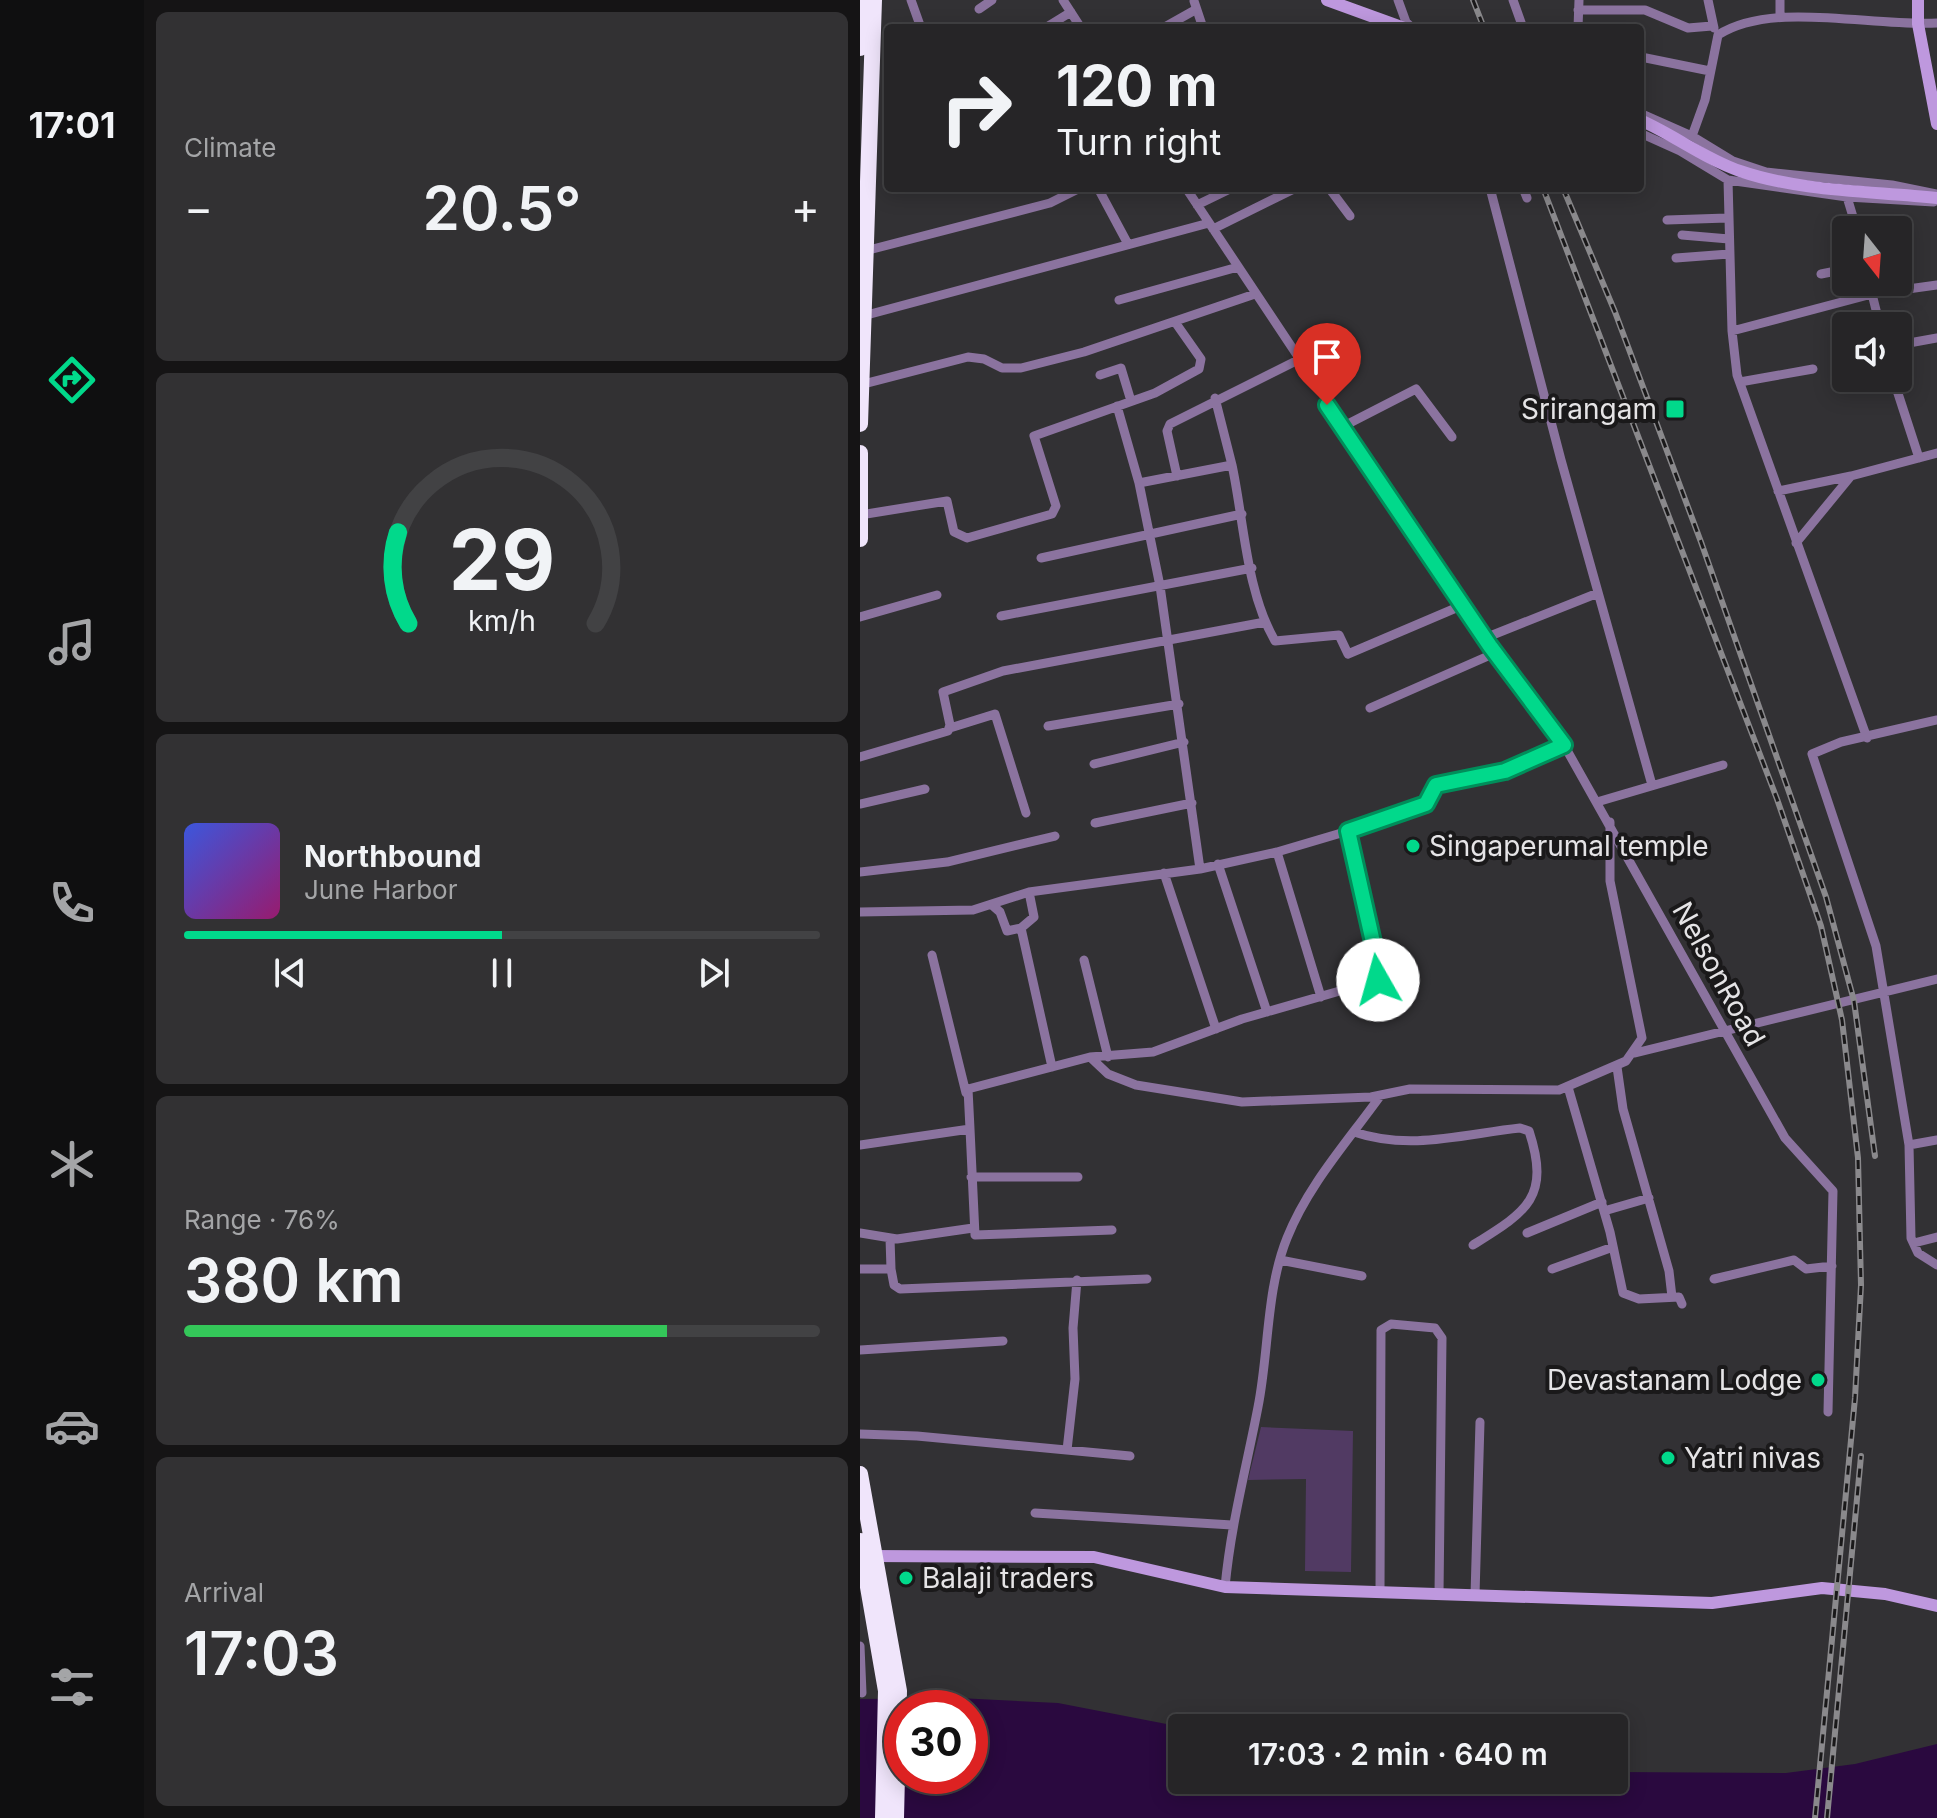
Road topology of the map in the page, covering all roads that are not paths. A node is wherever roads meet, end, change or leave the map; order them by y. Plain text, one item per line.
1 (861, 0) edge
2 (874, 0) edge
3 (911, 0) edge
4 (992, 0) edge
5 (1063, 0) edge
6 (1327, 0) edge
7 (1398, 0) edge
8 (1513, 0) edge
9 (1708, 0) edge
10 (1780, 0) edge
11 (1918, 0) edge
12 (1578, 5) edge
13 (1194, 6) edge
14 (979, 9) dead end
15 (1071, 12) junction
16 (1780, 16) junction
17 (1937, 23) edge
18 (920, 24) edge
19 (1052, 24) edge
20 (1078, 24) edge
21 (1169, 24) edge
22 (1401, 24) edge
23 (1406, 24) edge
24 (1522, 24) edge
25 (1918, 24) junction
26 (1716, 30) junction
27 (860, 48) edge
28 (1644, 58) edge
29 (1710, 71) junction
30 (1935, 112) edge
31 (1644, 115) edge
32 (1644, 122) edge
33 (1644, 135) edge
34 (1692, 136) junction
35 (1728, 180) junction
36 (1072, 192) edge
37 (1100, 192) edge
38 (1189, 192) edge
39 (1224, 192) edge
40 (1287, 192) edge
41 (1332, 192) edge
42 (1491, 192) edge
43 (1847, 197) junction
44 (1937, 198) edge
45 (1197, 205) junction
46 (1350, 216) dead end
47 (1853, 216) edge
48 (1727, 218) junction
49 (1667, 220) dead end
50 (1211, 226) junction
51 (1682, 235) dead end
52 (1729, 239) junction
53 (1128, 244) junction
54 (865, 251) junction
55 (1729, 254) junction
56 (1676, 258) dead end
57 (1238, 267) junction
58 (1832, 272) edge
59 (1821, 274) dead end
60 (1937, 285) edge
61 (1912, 288) edge
62 (1255, 294) junction
63 (1864, 296) edge
64 (1119, 300) dead end
65 (863, 316) junction
66 (1175, 322) junction
67 (1732, 331) junction
68 (1937, 338) edge
69 (1912, 342) edge
70 (1298, 360) junction
71 (1813, 369) dead end
72 (1100, 375) dead end
73 (1740, 382) junction
74 (860, 385) edge
75 (1898, 392) edge
76 (1215, 398) junction
77 (1131, 401) junction
78 (1117, 406) junction
79 (860, 424) edge
80 (1342, 427) junction
81 (1452, 437) dead end
82 (860, 453) edge
83 (1937, 453) edge
84 (1919, 458) junction
85 (1232, 465) junction
86 (1177, 476) junction
87 (1851, 476) junction
88 (1139, 483) junction
89 (1778, 491) junction
90 (1242, 514) junction
91 (860, 515) edge
92 (1149, 536) junction
93 (860, 539) edge
94 (1796, 543) junction
95 (1041, 558) dead end
96 (1252, 568) junction
97 (1160, 586) junction
98 (1598, 593) junction
99 (937, 595) dead end
100 (1463, 605) junction
101 (1001, 616) dead end
102 (860, 617) edge
103 (1265, 622) junction
104 (1168, 638) junction
105 (1485, 638) junction
106 (1495, 653) junction
107 (1179, 704) junction
108 (1370, 708) dead end
109 (1937, 720) edge
110 (1048, 726) dead end
111 (950, 728) junction
112 (1867, 738) junction
113 (1184, 742) junction
114 (1564, 745) junction
115 (860, 757) edge
116 (1094, 764) dead end
117 (1723, 765) dead end
118 (1652, 785) junction
119 (925, 789) dead end
120 (1597, 802) junction
121 (1192, 803) junction
122 (860, 804) edge
123 (1026, 813) dead end
124 (1610, 822) junction
125 (1095, 823) dead end
126 (1348, 831) junction
127 (1055, 836) dead end
128 (1277, 852) junction
129 (1218, 864) junction
130 (1200, 869) junction
131 (860, 872) edge
132 (1164, 873) junction
133 (1029, 892) junction
134 (992, 905) junction
135 (860, 912) edge
136 (1021, 928) junction
137 (932, 955) dead end
138 (1084, 960) dead end
139 (1937, 981) edge
140 (1884, 992) junction
141 (1321, 997) junction
142 (1267, 1012) junction
143 (1216, 1029) junction
144 (1727, 1033) junction
145 (1635, 1053) junction
146 (1090, 1057) junction
147 (1108, 1057) junction
148 (1052, 1067) junction
149 (1617, 1067) junction
150 (1568, 1087) junction
151 (966, 1093) junction
152 (1381, 1095) junction
153 (970, 1129) junction
154 (1354, 1132) junction
155 (1937, 1140) edge
156 (860, 1145) edge
157 (1909, 1145) junction
158 (971, 1177) junction
159 (1078, 1177) dead end
160 (1649, 1198) junction
161 (1603, 1206) junction
162 (973, 1228) junction
163 (1112, 1230) dead end
164 (860, 1233) edge
165 (1527, 1233) dead end
166 (1937, 1237) edge
167 (890, 1238) junction
168 (1914, 1243) junction
169 (1473, 1245) dead end
170 (1613, 1247) junction
171 (1280, 1260) junction
172 (1937, 1265) edge
173 (1832, 1266) junction
174 (860, 1269) edge
175 (891, 1269) junction
176 (1552, 1269) dead end
177 (1362, 1276) dead end
178 (1147, 1279) dead end
179 (1714, 1279) dead end
180 (1077, 1280) junction
181 (1672, 1297) junction
182 (1682, 1304) dead end
183 (1003, 1341) dead end
184 (860, 1350) edge
185 (1828, 1412) dead end
186 (1480, 1422) dead end
187 (860, 1434) edge
188 (1067, 1450) junction
189 (1130, 1456) dead end
190 (860, 1474) edge
191 (1035, 1513) dead end
192 (1232, 1525) junction
193 (865, 1552) edge
194 (1225, 1587) junction
195 (1380, 1592) junction
196 (1439, 1594) junction
197 (1475, 1595) junction
198 (1937, 1606) edge
199 (860, 1646) edge
200 (893, 1690) edge
201 (862, 1693) dead end
202 (885, 1794) edge
203 (895, 1794) edge
204 (883, 1818) edge
205 (896, 1818) edge

1 - 27 highway
2 - 54 highway
3 - 18 street
4 - 14 street
5 - 15 street
6 - 22 main road
7 - 23 street
8 - 24 street
9 - 26 street
10 - 16 street
11 - 25 main road
12 - 26 street
13 - 21 street
15 - 19 street
15 - 20 street
16 - 25 street
16 - 26 street
17 - 25 street
25 - 30 main road
26 - 29 street
28 - 29 street
29 - 34 street
31 - 34 street
32 - 44 main road
33 - 35 street
34 - 44 street
35 - 43 street
35 - 48 street
36 - 54 street
37 - 53 street
38 - 45 street, NelsonRoad
39 - 45 street
40 - 50 street
41 - 46 street
42 - 98 street
43 - 44 street
43 - 47 street
45 - 50 street, NelsonRoad
48 - 49 street
48 - 52 street
50 - 53 street
50 - 57 street, NelsonRoad
51 - 52 street
52 - 55 street
53 - 65 street
54 - 65 highway
55 - 56 street
55 - 67 street
57 - 62 street, NelsonRoad
57 - 64 street
58 - 59 street
60 - 61 street
62 - 66 street
62 - 70 street, NelsonRoad
63 - 67 street
65 - 74 highway
66 - 74 street
66 - 77 street
67 - 73 street
68 - 69 street
70 - 76 street
70 - 80 street, NelsonRoad
71 - 73 street
72 - 77 street
73 - 89 street
74 - 79 highway
75 - 84 street
76 - 85 street
76 - 86 street
77 - 78 street
78 - 88 street
78 - 91 street
80 - 81 street
80 - 100 street, NelsonRoad
82 - 91 highway
83 - 84 street
84 - 87 street
85 - 86 street
85 - 90 street
86 - 88 street
87 - 89 street
87 - 94 street
88 - 92 street
89 - 94 street
90 - 92 street
90 - 96 street
91 - 93 highway
92 - 95 street
92 - 97 street
94 - 112 street
96 - 97 street
96 - 103 street
97 - 101 street
97 - 104 street
98 - 105 street
98 - 118 street
99 - 102 street
100 - 103 street
100 - 105 street, NelsonRoad
103 - 104 street
104 - 107 street
104 - 111 street
105 - 106 street, NelsonRoad
106 - 108 street
106 - 114 street, NelsonRoad
107 - 110 street
107 - 113 street
109 - 112 street
111 - 115 street
111 - 123 street
112 - 140 street
113 - 116 street
113 - 121 street
114 - 120 street, NelsonRoad
114 - 126 street
117 - 118 street
118 - 120 street
119 - 122 street
120 - 124 street, NelsonRoad
121 - 125 street
121 - 130 street
124 - 144 street, NelsonRoad
124 - 145 street
126 - 128 street
126 - 141 street
127 - 131 street
128 - 129 street
128 - 141 street
129 - 130 street
129 - 142 street
130 - 132 street
132 - 133 street
132 - 143 street
133 - 134 street
133 - 136 street
134 - 135 street
134 - 136 street
136 - 148 street
137 - 151 street
138 - 147 street
139 - 140 street
140 - 144 street
140 - 157 street
141 - 142 street
142 - 143 street
143 - 147 street
144 - 145 street
144 - 173 street, NelsonRoad
145 - 149 street
146 - 147 street
146 - 148 street
146 - 152 street
148 - 151 street
149 - 150 street
149 - 160 street
150 - 152 street
150 - 161 street
151 - 153 street
152 - 154 street
153 - 156 street
153 - 158 street
154 - 169 street
154 - 171 street
155 - 157 street
157 - 168 street
158 - 159 street
158 - 162 street
160 - 161 street
160 - 181 street
161 - 165 street
161 - 170 street
162 - 163 street
162 - 167 street
164 - 167 street
166 - 168 street
167 - 175 street
168 - 172 street
170 - 176 street
170 - 181 street
171 - 177 street
171 - 192 street
173 - 179 street
173 - 185 street, NelsonRoad
174 - 175 street
175 - 180 street
178 - 180 street
180 - 188 street
181 - 182 street
183 - 184 street
186 - 197 street
187 - 188 street
188 - 189 street
190 - 193 highway
191 - 192 street
192 - 194 street
193 - 194 main road
193 - 200 highway
194 - 195 main road
195 - 196 main road
195 - 196 street
196 - 197 main road
197 - 198 main road
199 - 201 street
202 - 204 highway
203 - 205 highway

